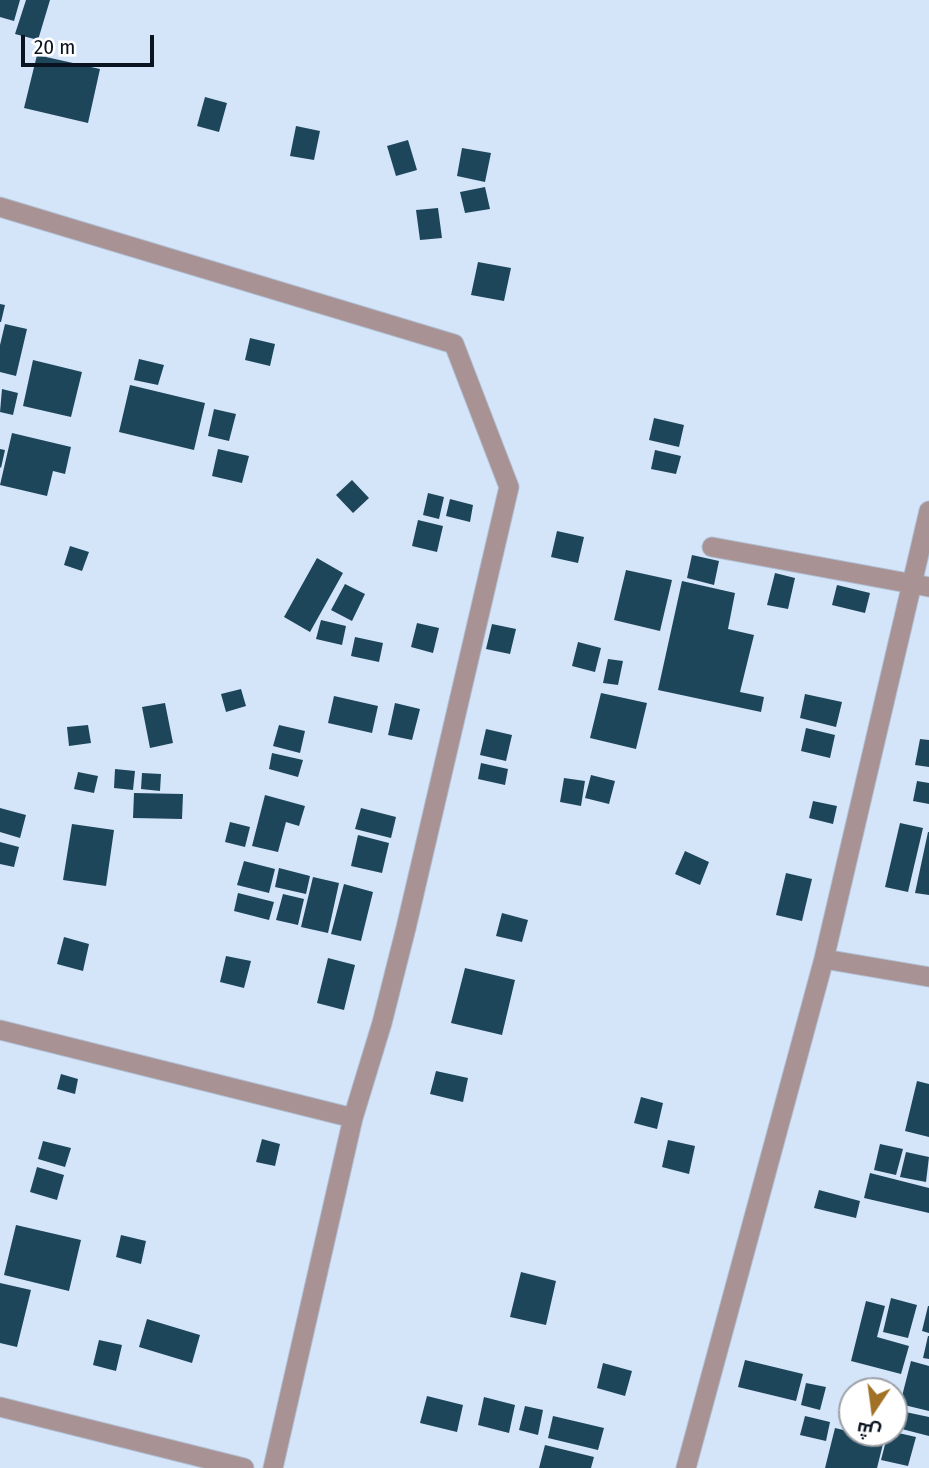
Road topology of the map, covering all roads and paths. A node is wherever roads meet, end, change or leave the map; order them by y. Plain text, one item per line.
1 (0, 207) edge
2 (929, 511) edge
3 (712, 547) dead end
4 (921, 585) edge
5 (824, 959) junction
6 (929, 977) edge
7 (0, 1030) edge
8 (353, 1118) junction
9 (0, 1407) edge
10 (244, 1468) edge
11 (273, 1468) edge
12 (686, 1468) edge

1 - 8 street
2 - 4 street
3 - 4 street
4 - 5 street
5 - 6 street
5 - 12 street
7 - 8 street
8 - 11 street
9 - 10 street

